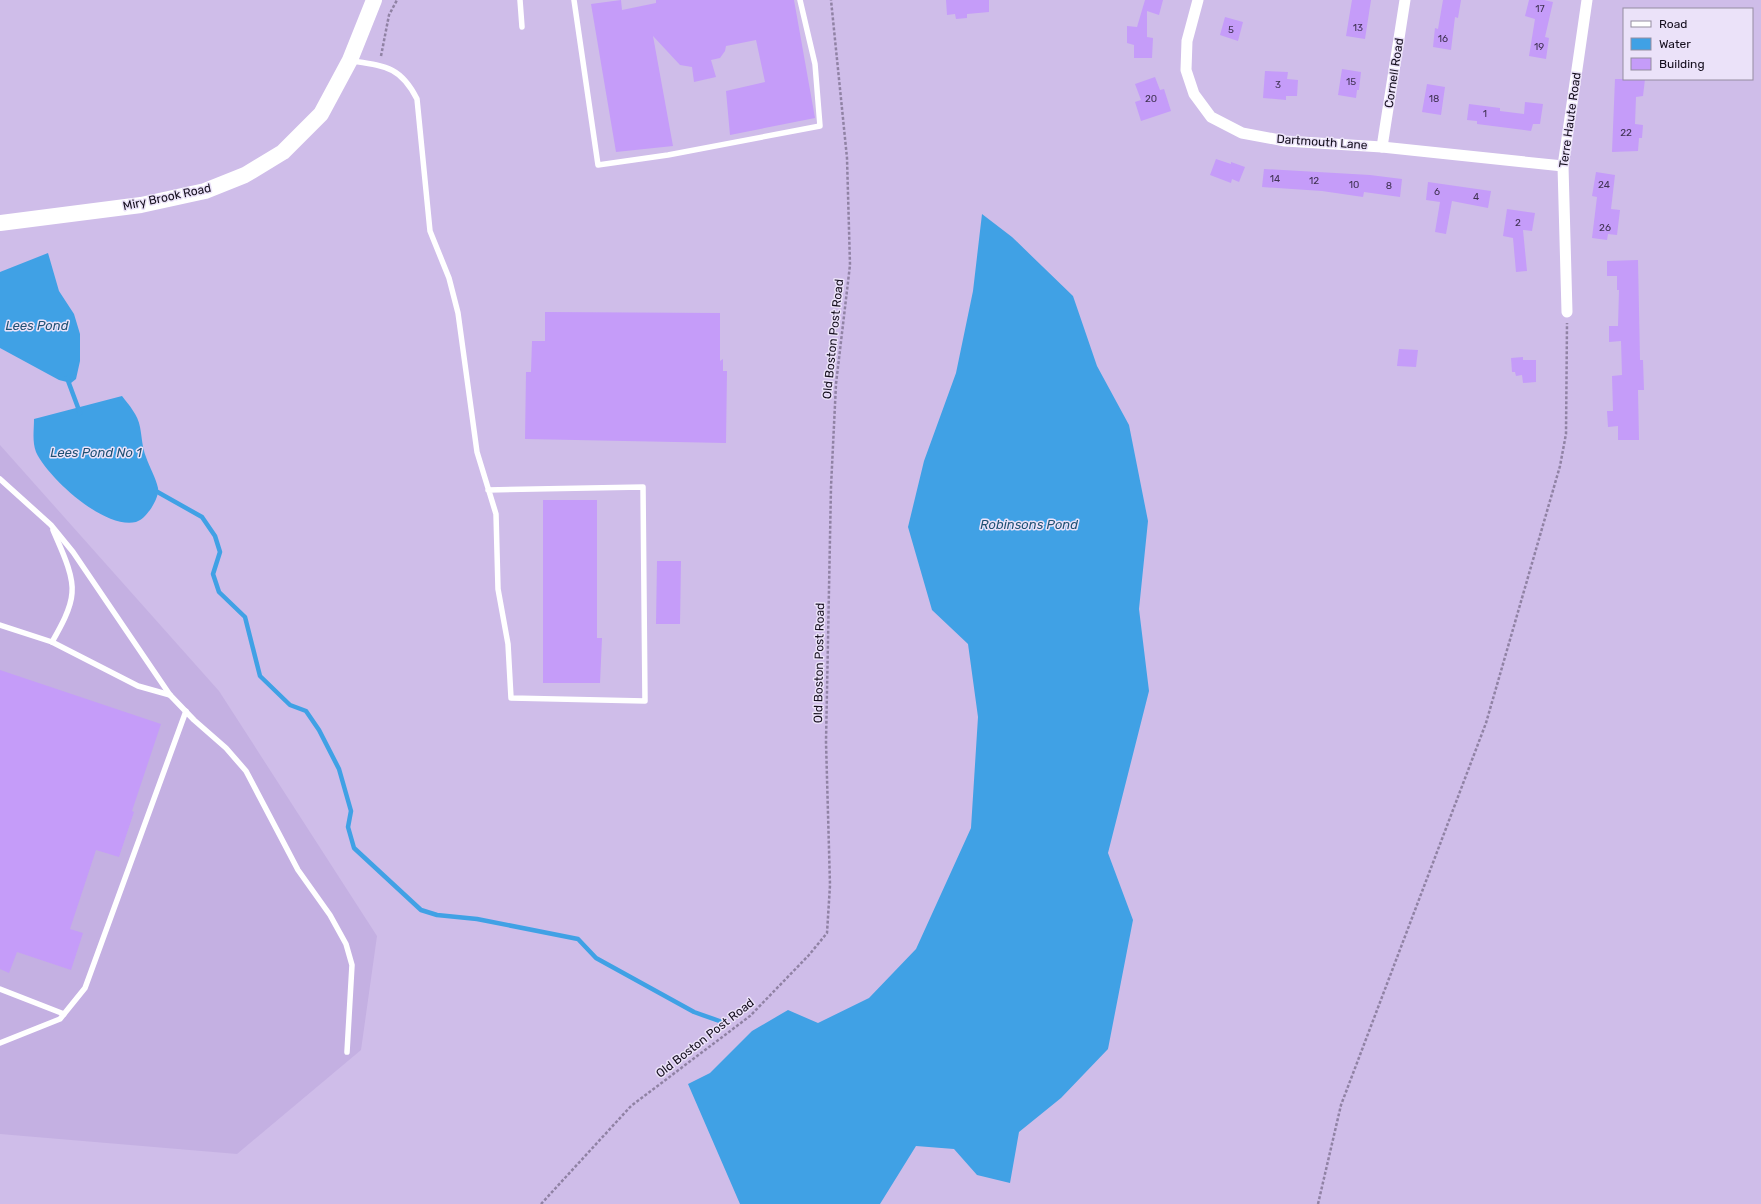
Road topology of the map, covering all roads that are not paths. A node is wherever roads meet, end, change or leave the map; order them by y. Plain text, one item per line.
1 (374, 0) edge
2 (520, 0) edge
3 (574, 0) edge
4 (800, 0) edge
5 (1198, 0) edge
6 (1405, 0) edge
7 (1587, 0) edge
8 (522, 27) dead end
9 (350, 60) junction
10 (1382, 146) junction
11 (1563, 166) junction
12 (0, 223) edge
13 (1567, 312) road end
14 (0, 479) edge
15 (488, 490) junction
16 (51, 525) junction
17 (0, 625) edge
18 (52, 642) junction
19 (170, 695) junction
20 (186, 711) junction
21 (0, 989) edge
22 (64, 1014) junction
23 (0, 1043) edge
24 (347, 1052) dead end

1 - 9 main road, Miry Brook Road
2 - 8 lane
3 - 4 lane
5 - 10 street, Dartmouth Lane
6 - 10 street, Cornell Road
7 - 11 street, Terre Haute Road
9 - 12 main road, Miry Brook Road
9 - 15 lane
10 - 11 street, Dartmouth Lane
11 - 13 street, Terre Haute Road
14 - 16 lane
15 - 15 lane
16 - 18 lane
16 - 19 lane
17 - 18 lane
18 - 19 lane
19 - 20 lane
20 - 22 lane
20 - 24 lane
21 - 22 lane
22 - 23 lane

